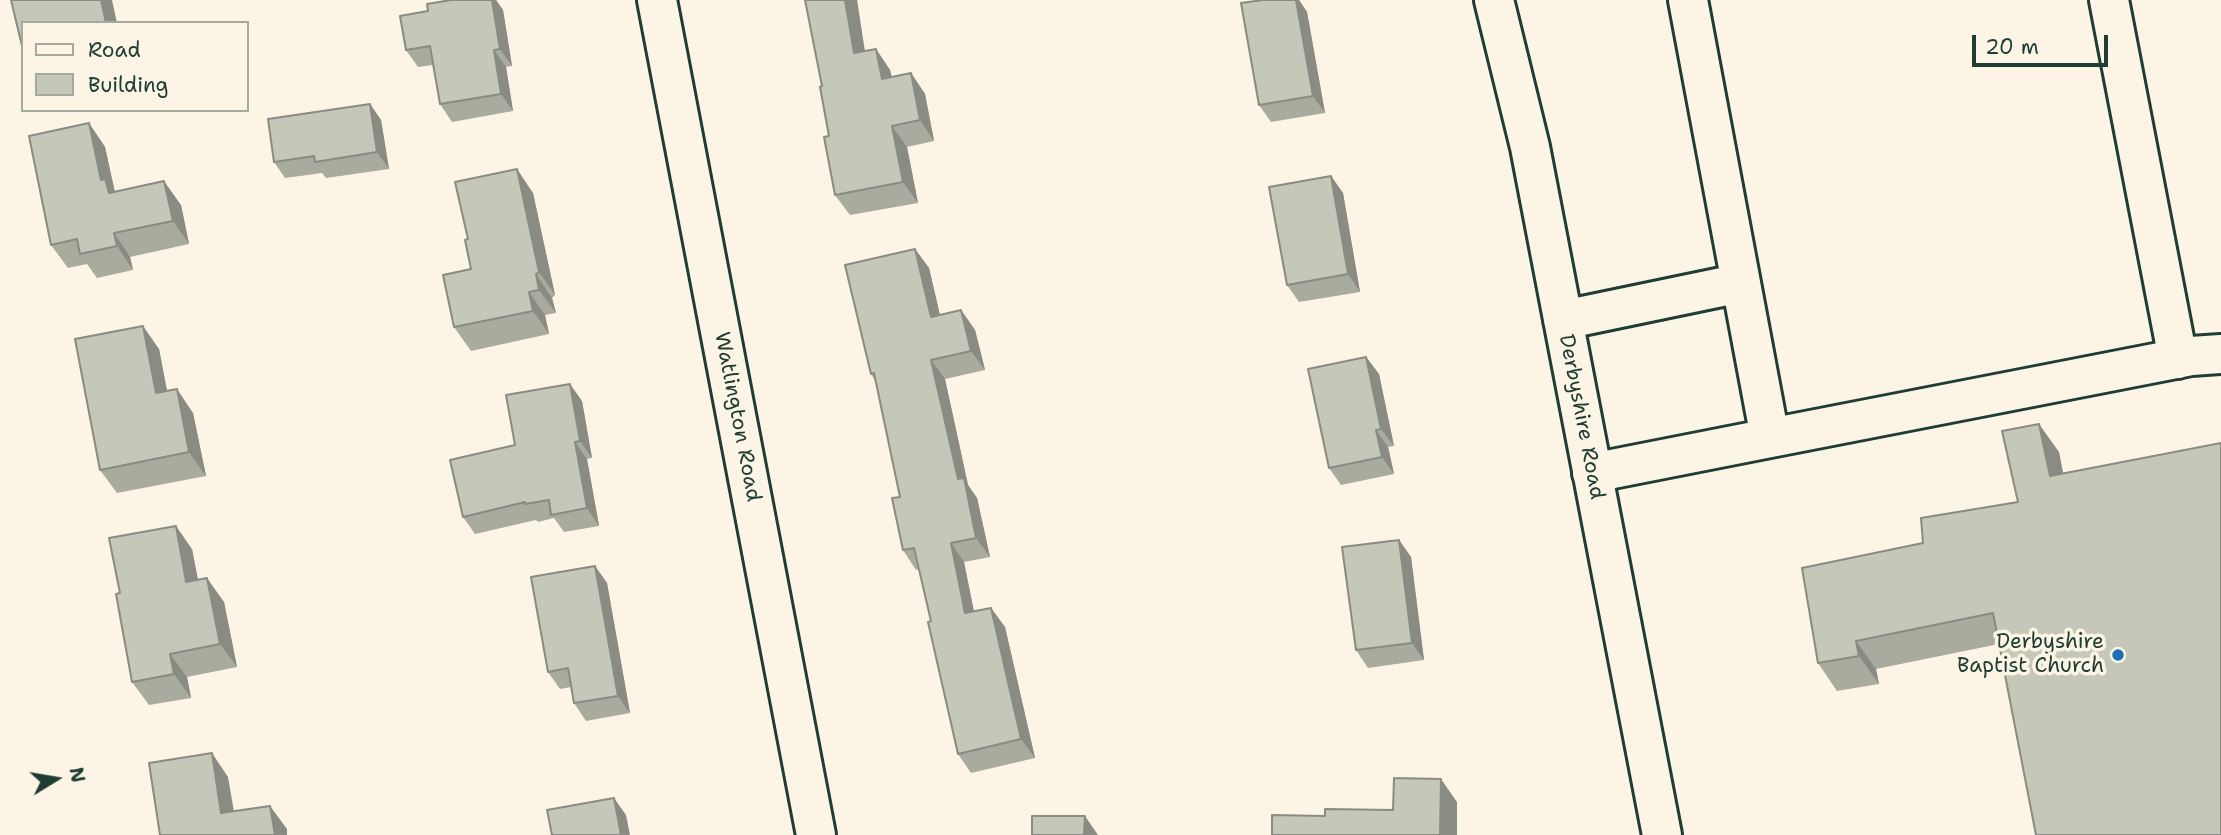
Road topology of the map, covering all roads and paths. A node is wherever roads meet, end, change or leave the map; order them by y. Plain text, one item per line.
1 (657, 0) edge
2 (1494, 0) edge
3 (1688, 0) edge
4 (2109, 0) edge
5 (1741, 283) junction
6 (1563, 320) junction
7 (2221, 354) edge
8 (2178, 359) junction
9 (1770, 438) junction
10 (1592, 474) junction
11 (816, 835) edge
12 (1662, 835) edge

1 - 11 street, Watlington Road
2 - 6 street, Derbyshire Road
3 - 5 street
4 - 8 street
5 - 6 street
5 - 9 street
6 - 10 street, Derbyshire Road
7 - 8 street
8 - 9 street
9 - 10 street
10 - 12 street, Derbyshire Road

